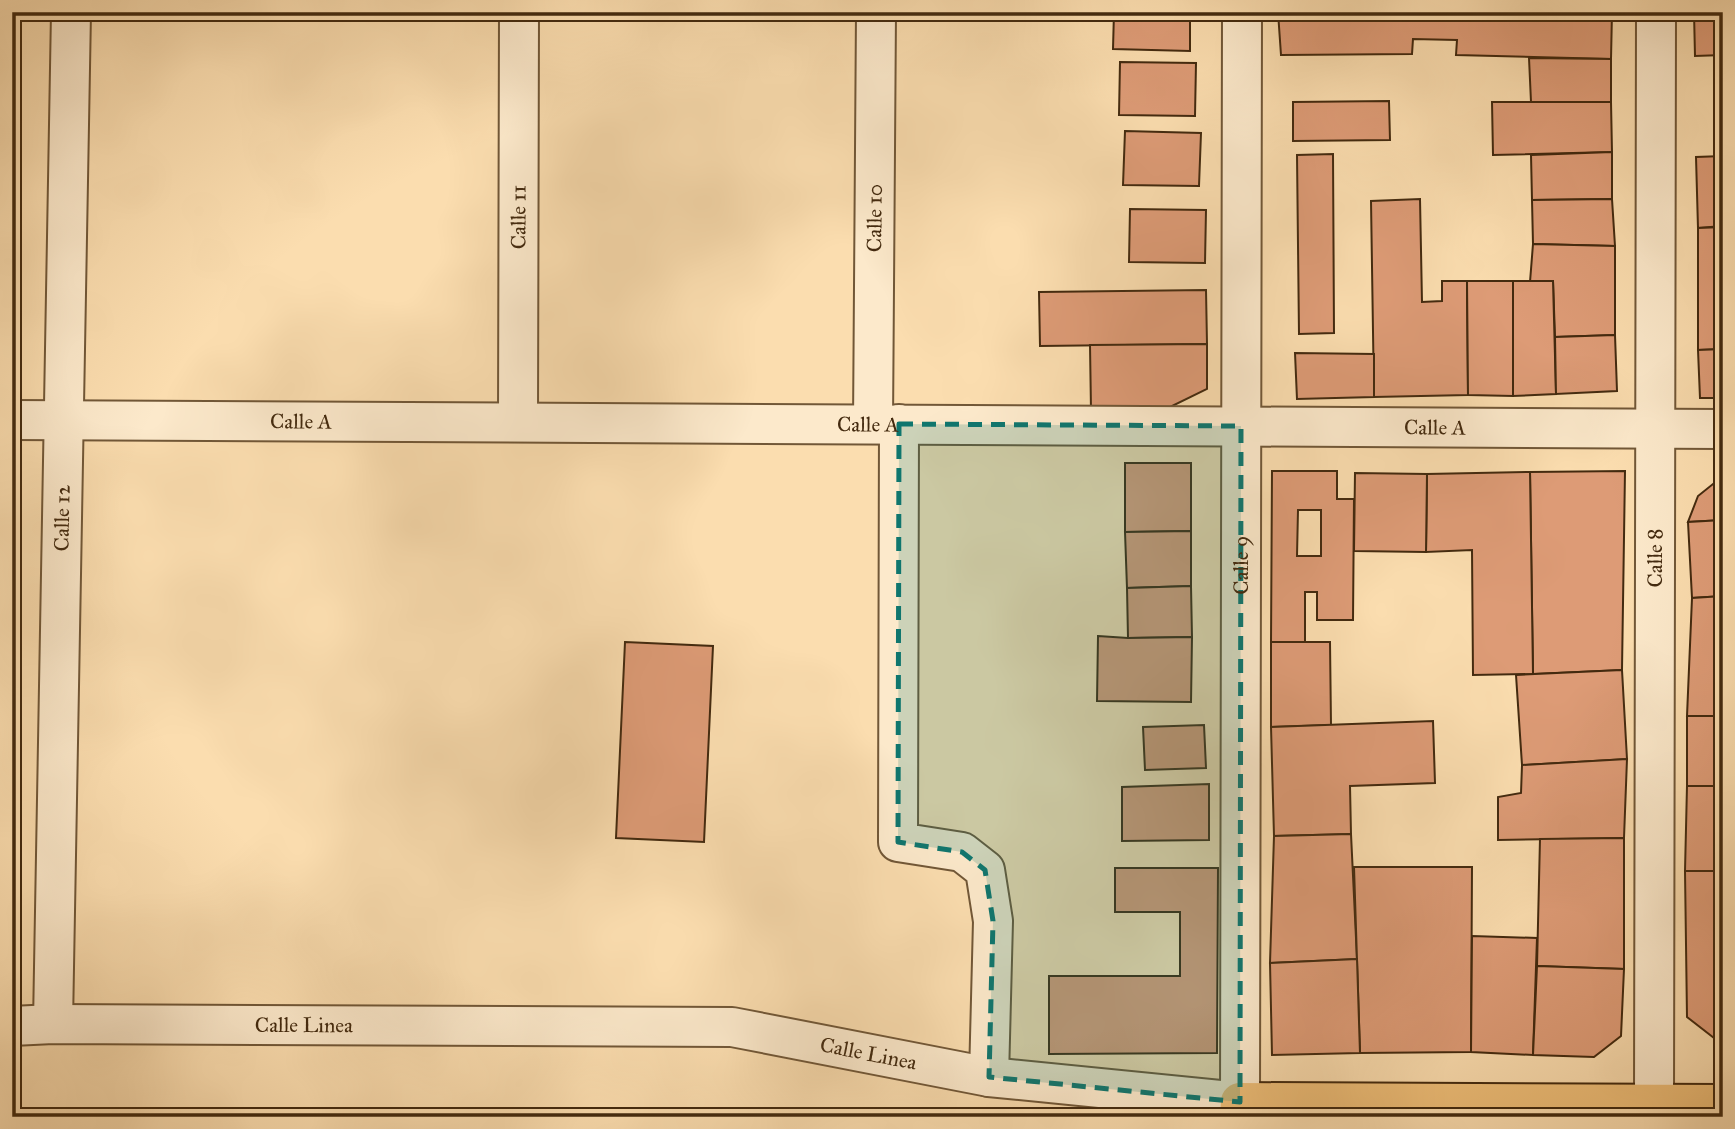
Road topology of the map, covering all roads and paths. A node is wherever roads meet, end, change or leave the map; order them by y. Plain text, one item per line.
1 (71, 12) edge
2 (876, 12) edge
3 (1242, 12) edge
4 (1657, 12) edge
5 (516, 13) edge
6 (12, 421) edge
7 (64, 421) junction
8 (518, 422) junction
9 (886, 424) junction
10 (1241, 425) junction
11 (1655, 427) junction
12 (1723, 429) edge
13 (53, 1024) junction
14 (12, 1026) edge
15 (989, 1077) junction
16 (1654, 1104) junction
17 (1723, 1104) edge
18 (1239, 1109) edge

1 - 7 street, Calle 12
2 - 9 street, Calle 10
3 - 10 street, Calle 9
4 - 11 street, Calle 8
5 - 8 street, Calle 11
6 - 7 street, Calle A
7 - 8 street, Calle A
7 - 13 street, Calle 12
8 - 9 street, Calle A
9 - 10 street, Calle A
9 - 15 street, Calle 10
10 - 11 street, Calle A
10 - 18 street, Calle 9
11 - 12 street, Calle A
11 - 16 street, Calle 8
13 - 14 street, Calle Linea
13 - 15 street, Calle Linea
15 - 18 street, Calle Linea
16 - 17 main road, Calle Linea
16 - 18 main road, Calle Linea

